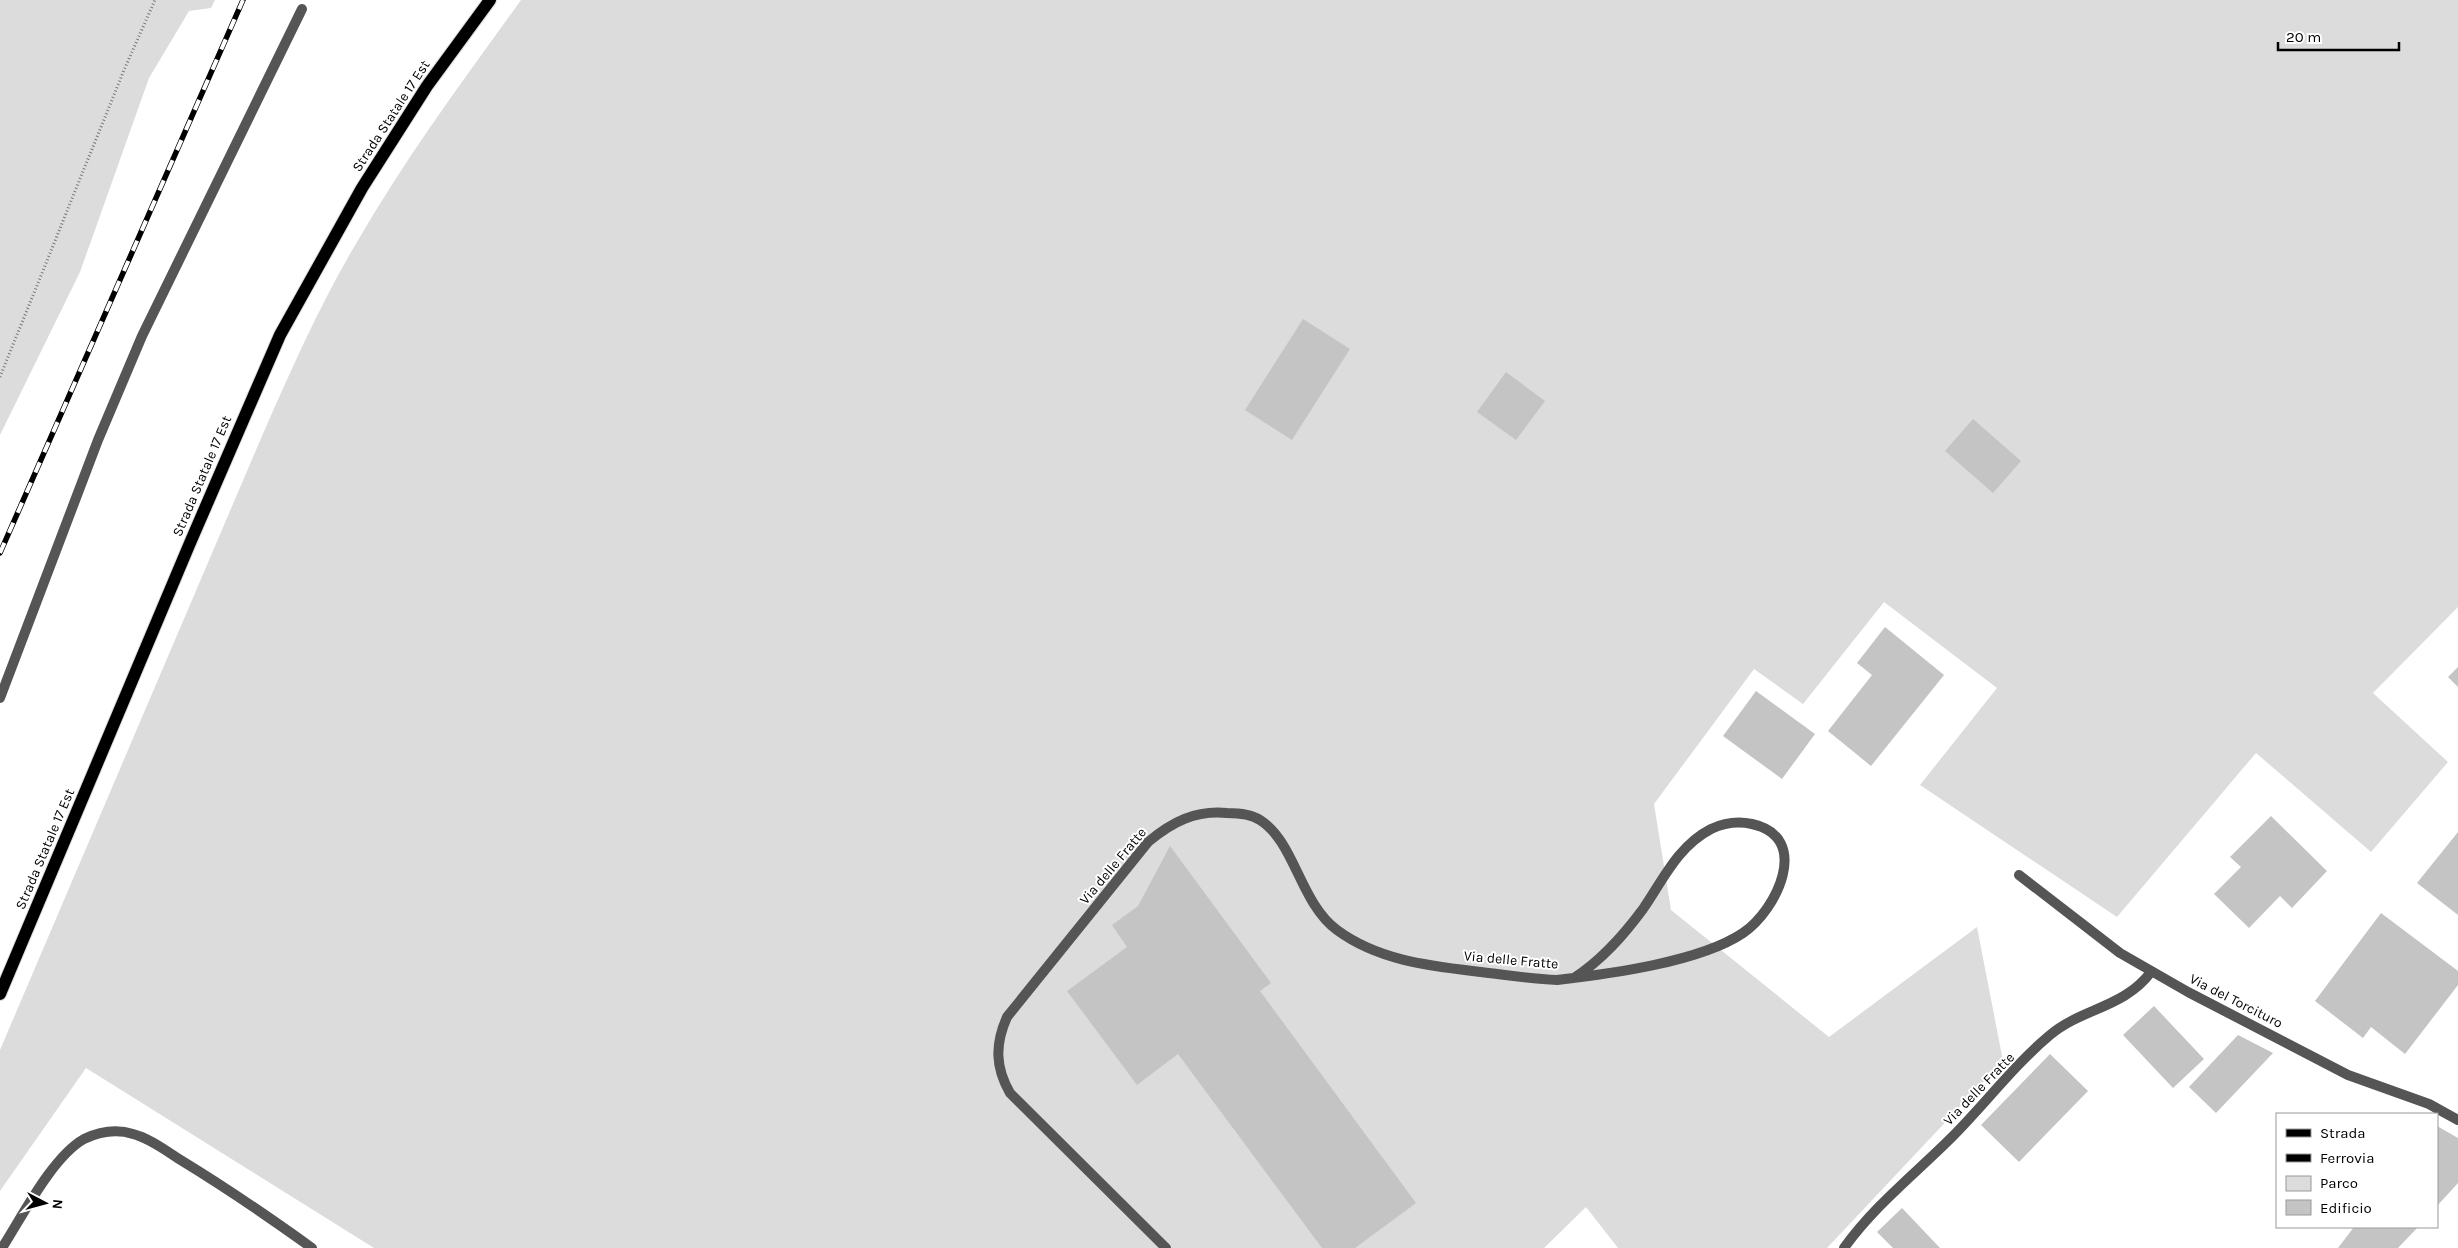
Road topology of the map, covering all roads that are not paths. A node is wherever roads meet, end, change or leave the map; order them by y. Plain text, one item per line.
1 (490, 0) edge
2 (302, 10) dead end
3 (0, 698) edge
4 (2019, 876) dead end
5 (2152, 972) junction
6 (1574, 978) junction
7 (0, 994) edge
8 (2458, 1120) edge
9 (2, 1248) edge
10 (312, 1248) edge
11 (1166, 1248) edge
12 (1844, 1248) edge

1 - 7 main road, Strada Statale 17 Est
2 - 3 street
4 - 5 street, Via del Torcituro
5 - 8 street, Via del Torcituro
5 - 12 street, Via delle Fratte
6 - 6 street, Via delle Fratte
6 - 11 street, Via delle Fratte
9 - 10 street

